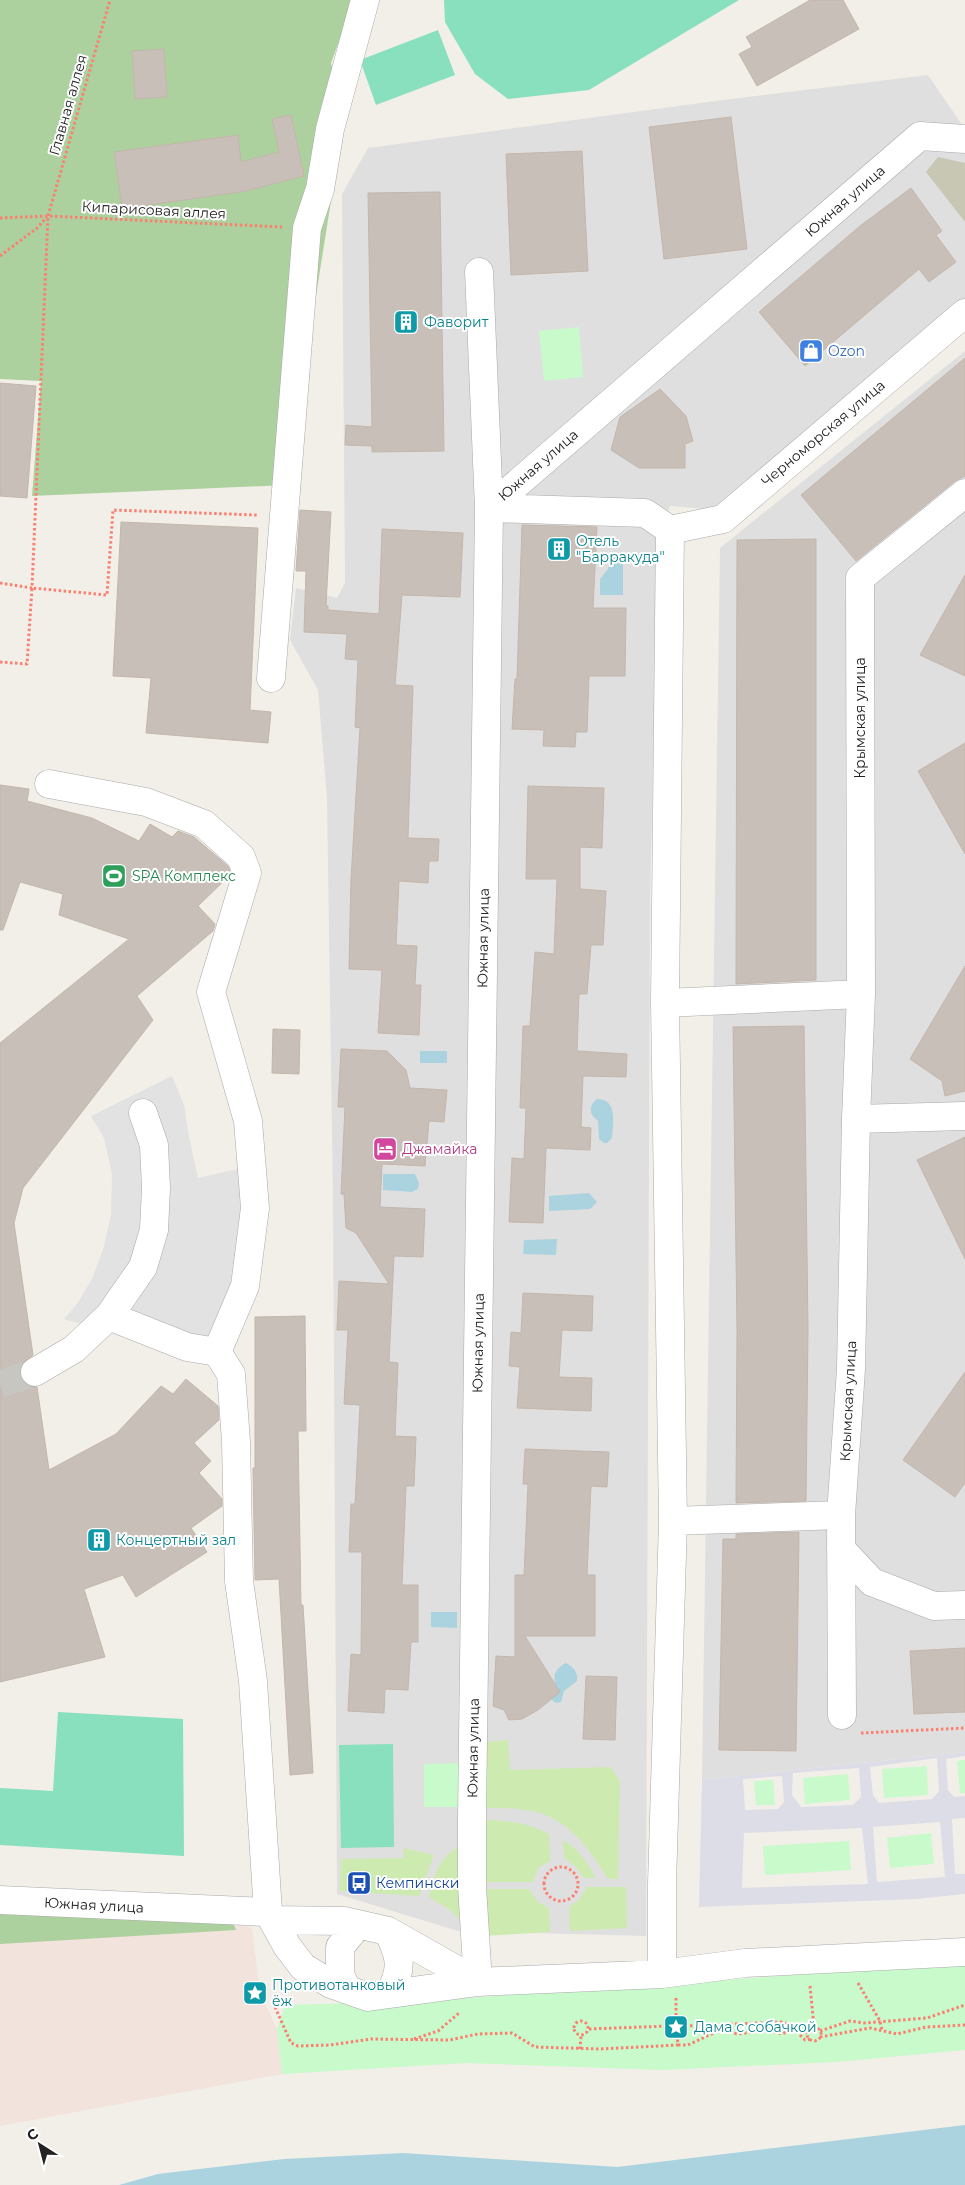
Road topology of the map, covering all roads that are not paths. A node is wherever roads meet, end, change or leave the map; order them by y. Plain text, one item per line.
1 (365, 0) edge
2 (965, 138) edge
3 (479, 272) dead end
4 (965, 313) edge
5 (965, 494) edge
6 (488, 508) junction
7 (670, 530) junction
8 (271, 678) dead end
9 (48, 784) dead end
10 (861, 994) junction
11 (665, 1003) junction
12 (142, 1113) dead end
13 (965, 1116) edge
14 (856, 1119) junction
15 (108, 1316) junction
16 (217, 1352) junction
17 (35, 1372) tunnel mouth
18 (841, 1515) junction
19 (673, 1521) junction
20 (841, 1549) junction
21 (965, 1605) edge
22 (842, 1715) road end
23 (0, 1900) edge
24 (270, 1916) junction
25 (358, 1925) junction
26 (388, 1930) junction
27 (965, 1952) edge
28 (669, 1981) junction
29 (478, 1982) junction
30 (347, 1990) junction
31 (389, 1994) junction

1 - 8 street
2 - 6 street, Южная улица
3 - 6 street
4 - 7 street, Черноморская улица
5 - 10 street, Крымская улица
6 - 7 street
6 - 29 street, Южная улица
7 - 11 street
9 - 16 street
10 - 11 street
10 - 14 street, Крымская улица
11 - 19 street
12 - 15 street
13 - 14 street
14 - 18 street, Крымская улица
15 - 16 street
15 - 17 street
16 - 24 street
18 - 19 street
18 - 20 street, Крымская улица
19 - 28 street
20 - 21 street
20 - 22 street, Крымская улица
23 - 24 street, Южная улица
24 - 25 street, Южная улица
24 - 30 street
25 - 26 street, Южная улица
25 - 30 street
26 - 29 street, Южная улица
26 - 31 street
27 - 28 street
28 - 29 street
29 - 31 street
30 - 31 street

